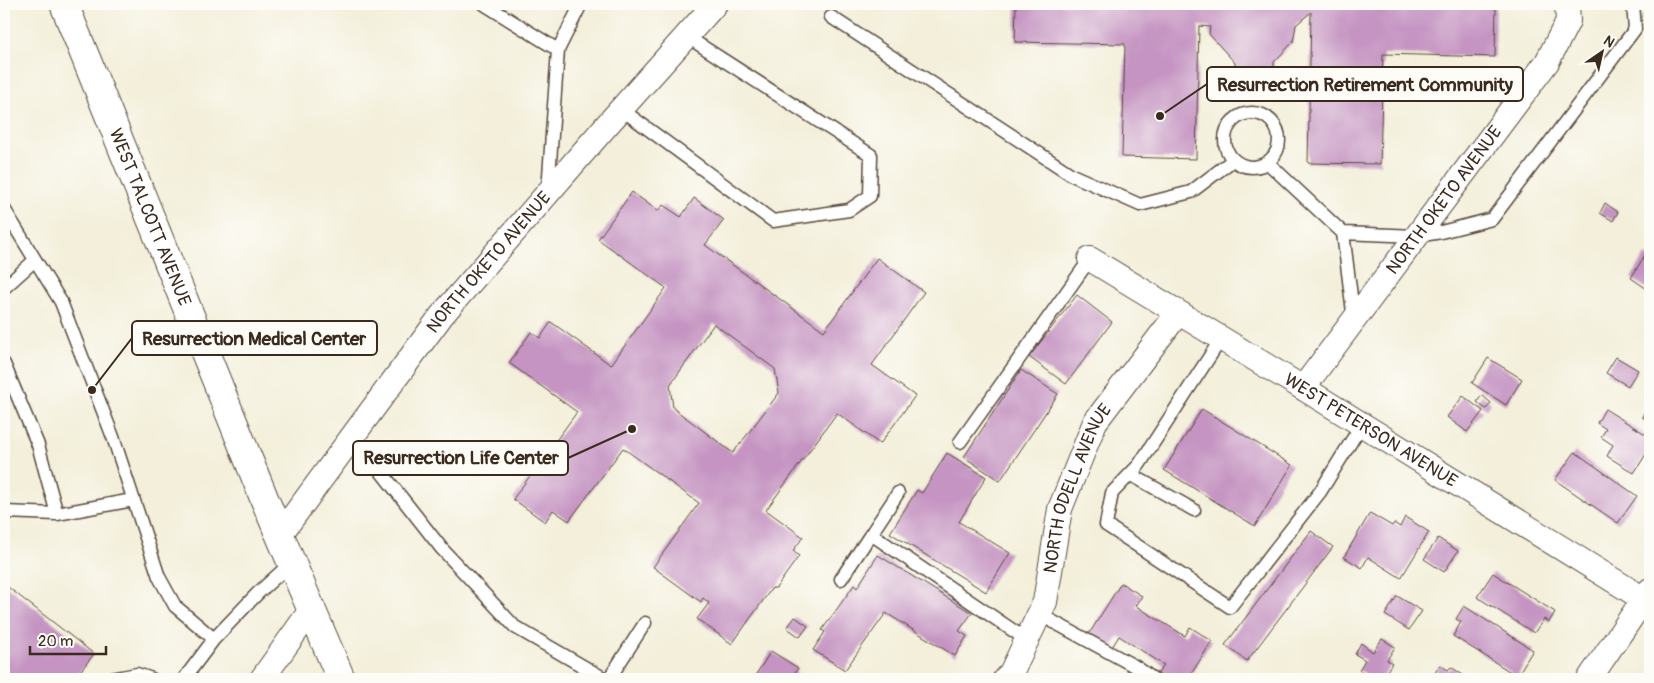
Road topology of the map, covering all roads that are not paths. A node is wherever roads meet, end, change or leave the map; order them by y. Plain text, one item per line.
1 (64, 4) edge
2 (484, 4) edge
3 (581, 4) edge
4 (715, 4) edge
5 (1567, 4) edge
6 (1633, 4) edge
7 (830, 17) dead end
8 (686, 36) junction
9 (558, 50) junction
10 (621, 109) junction
11 (1233, 160) junction
12 (1268, 163) junction
13 (548, 193) junction
14 (4, 210) edge
15 (1343, 233) junction
16 (1417, 236) junction
17 (1090, 259) joint
18 (35, 260) junction
19 (4, 288) edge
20 (1178, 313) junction
21 (1354, 320) junction
22 (1221, 339) junction
23 (4, 364) edge
24 (1303, 388) junction
25 (1362, 424) junction
26 (353, 436) junction
27 (960, 442) dead end
28 (1130, 474) junction
29 (898, 493) dead end
30 (133, 500) junction
31 (1194, 510) dead end
32 (4, 512) edge
33 (57, 514) junction
34 (871, 534) junction
35 (280, 536) junction
36 (291, 563) junction
37 (841, 579) dead end
38 (1648, 597) edge
39 (310, 610) junction
40 (1039, 614) junction
41 (644, 623) dead end
42 (214, 640) junction
43 (1027, 640) junction
44 (110, 679) edge
45 (152, 679) edge
46 (184, 679) edge
47 (262, 679) edge
48 (341, 679) edge
49 (605, 679) edge
50 (610, 679) edge
51 (1005, 679) edge
52 (1153, 679) edge
53 (1589, 679) edge

1 - 35 street, WEST TALCOTT AVENUE
2 - 9 lane
3 - 9 lane
4 - 8 street, NORTH OKETO AVENUE
5 - 16 street, NORTH OKETO AVENUE
6 - 16 lane
7 - 11 lane
8 - 10 street, NORTH OKETO AVENUE
8 - 10 lane
9 - 13 lane
10 - 13 street, NORTH OKETO AVENUE
11 - 12 lane
11 - 12 lane
12 - 15 lane
13 - 26 street, NORTH OKETO AVENUE
14 - 18 lane
15 - 16 lane
15 - 21 lane
16 - 21 street, NORTH OKETO AVENUE
17 - 20 street, WEST PETERSON AVENUE
17 - 27 lane
18 - 19 lane
18 - 30 lane
20 - 22 street, WEST PETERSON AVENUE
20 - 40 street, NORTH ODELL AVENUE
21 - 24 street, NORTH OKETO AVENUE
22 - 24 street, WEST PETERSON AVENUE
22 - 28 lane
23 - 33 lane
24 - 25 street, WEST PETERSON AVENUE
25 - 28 lane
25 - 38 street, WEST PETERSON AVENUE
26 - 35 street, NORTH OKETO AVENUE
26 - 49 lane
28 - 31 lane
29 - 34 lane
30 - 33 lane
30 - 42 lane
32 - 33 lane
34 - 37 lane
34 - 43 lane
35 - 36 street, WEST TALCOTT AVENUE
36 - 39 street, WEST TALCOTT AVENUE
36 - 42 lane
38 - 53 street
39 - 47 street
39 - 48 street, WEST TALCOTT AVENUE
40 - 43 street, NORTH ODELL AVENUE
40 - 52 lane
41 - 50 lane
42 - 46 lane
43 - 51 street, NORTH ODELL AVENUE
44 - 45 lane

